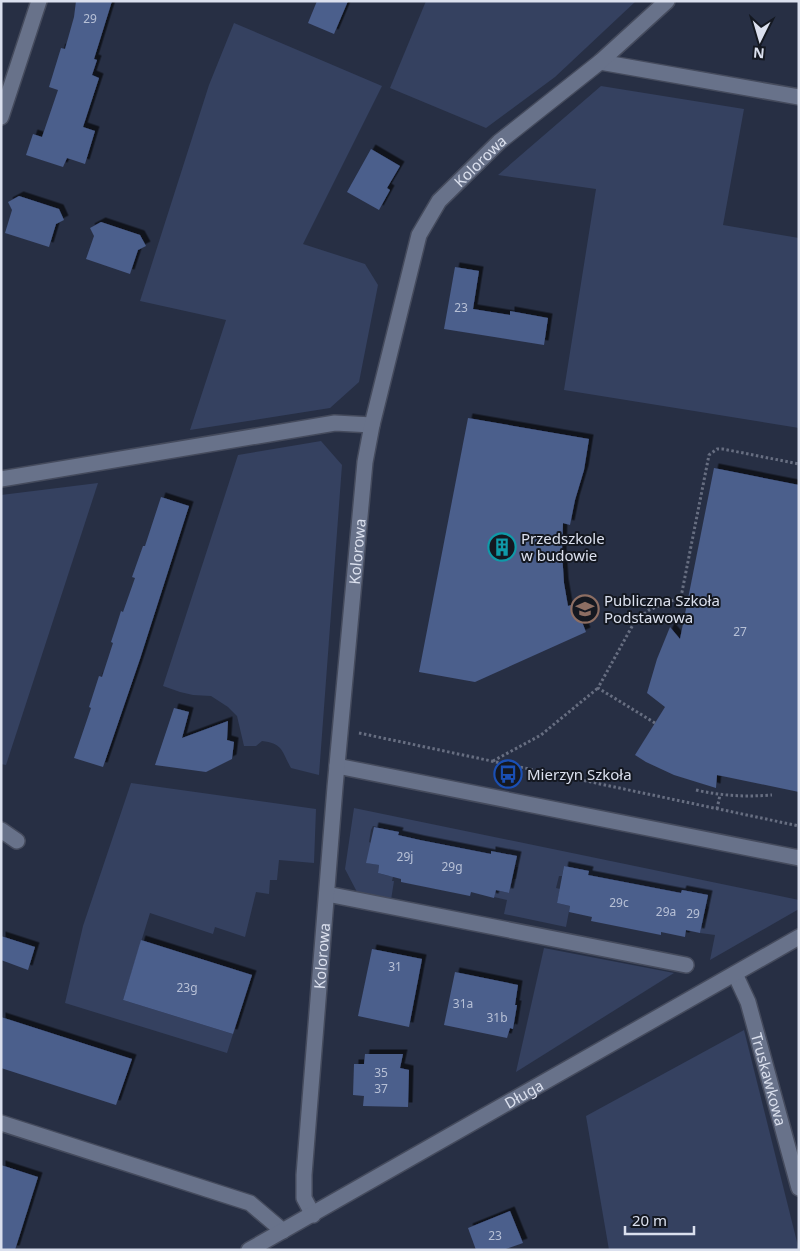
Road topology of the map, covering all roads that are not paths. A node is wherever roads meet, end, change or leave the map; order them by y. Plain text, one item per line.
1 (39, 1) edge
2 (666, 1) edge
3 (600, 62) junction
4 (799, 97) edge
5 (1, 117) edge
6 (372, 425) junction
7 (1, 479) edge
8 (337, 766) junction
9 (1, 830) edge
10 (17, 841) dead end
11 (799, 858) edge
12 (327, 894) junction
13 (799, 937) edge
14 (686, 965) dead end
15 (735, 974) junction
16 (1, 1123) edge
17 (799, 1188) edge
18 (313, 1215) junction
19 (284, 1231) junction
20 (249, 1250) edge

1 - 5 street
2 - 3 street, Kolorowa
3 - 4 street
3 - 6 street, Kolorowa
6 - 7 street
6 - 8 street, Kolorowa
8 - 11 street
8 - 12 street, Kolorowa
9 - 10 street
12 - 14 street
12 - 18 street, Kolorowa
13 - 15 street, Długa
15 - 17 street, Truskawkowa
15 - 18 street, Długa
16 - 19 street
18 - 19 street, Długa
19 - 20 street, Długa

